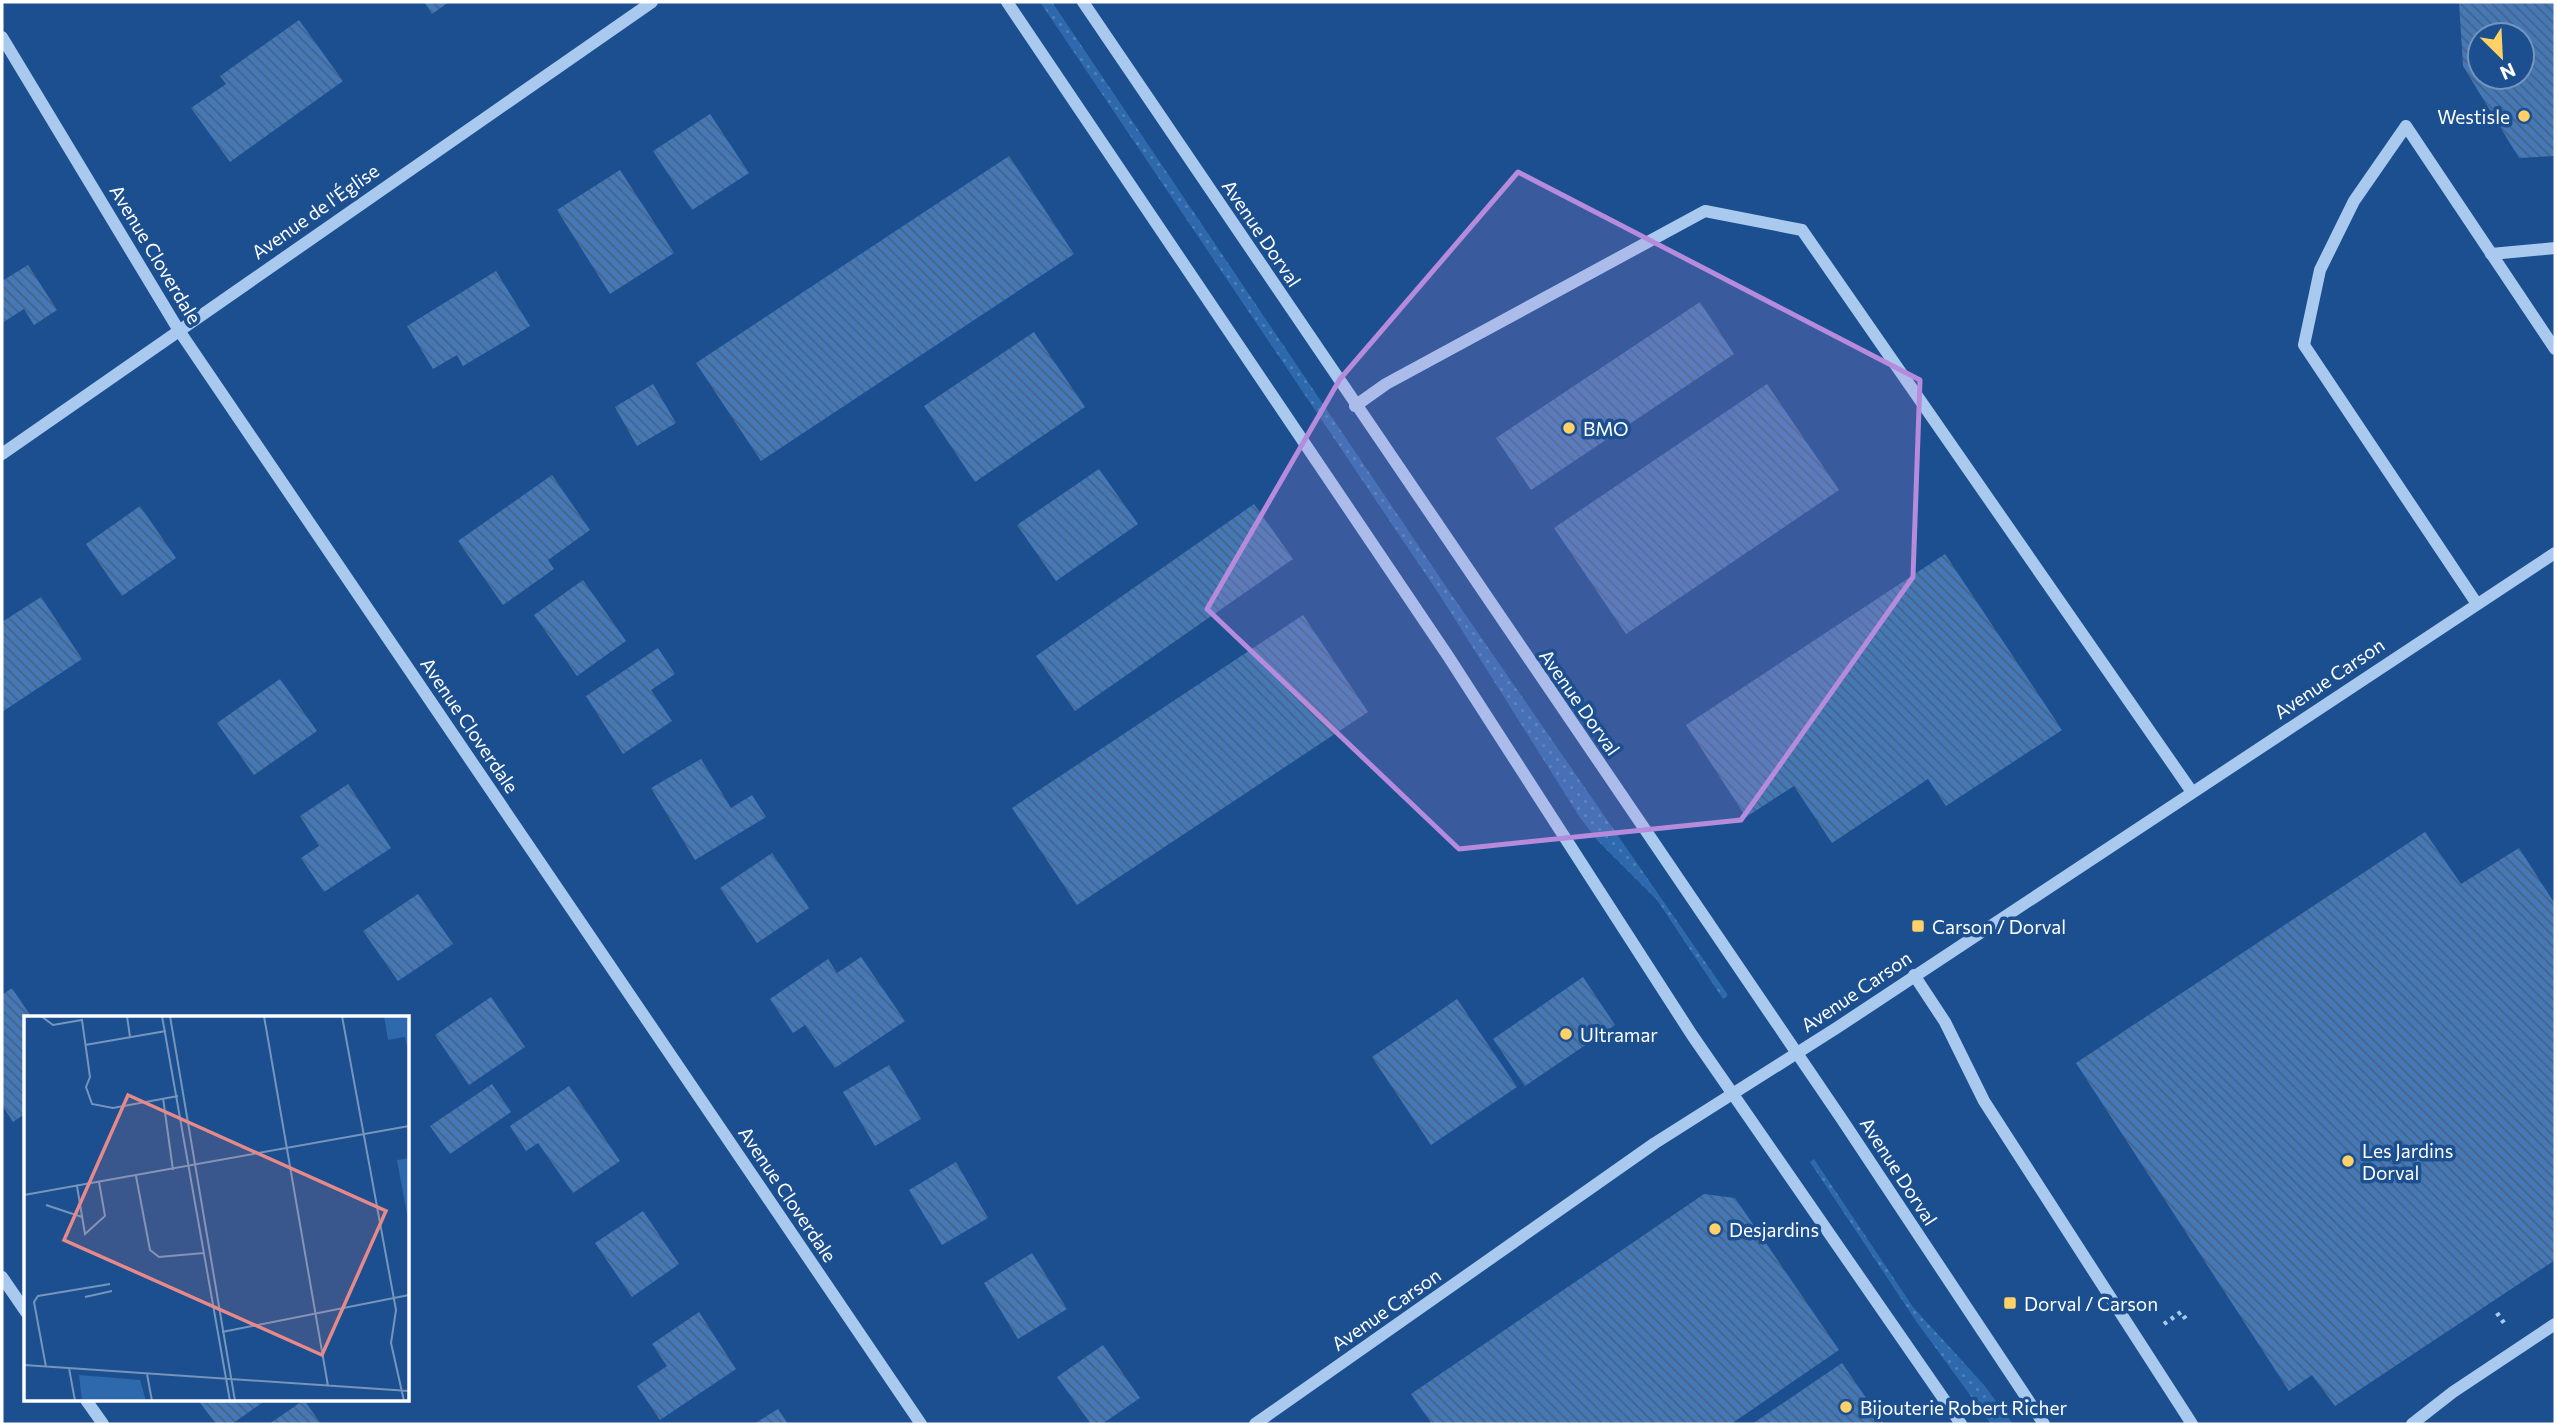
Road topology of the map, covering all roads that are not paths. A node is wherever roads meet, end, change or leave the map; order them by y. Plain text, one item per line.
1 (652, 2) edge
2 (1007, 2) edge
3 (1083, 2) edge
4 (2, 37) edge
5 (2555, 248) edge
6 (2491, 254) junction
7 (178, 329) junction
8 (2555, 349) edge
9 (1355, 406) junction
10 (2, 454) edge
11 (2555, 553) edge
12 (2477, 604) junction
13 (2192, 792) junction
14 (1914, 975) junction
15 (1796, 1054) junction
16 (1733, 1095) junction
17 (2, 1277) edge
18 (24, 1309) edge
19 (2555, 1324) edge
20 (87, 1402) edge
21 (103, 1424) edge
22 (922, 1424) edge
23 (1255, 1424) edge
24 (1961, 1424) edge
25 (2044, 1424) edge
26 (2192, 1424) edge
27 (2412, 1424) edge

1 - 7 street, Avenue de l'Église
2 - 16 street
3 - 9 street, Avenue Dorval
4 - 7 street, Avenue Cloverdale
5 - 6 street
6 - 8 street
6 - 12 street
7 - 10 street, Avenue de l'Église
7 - 22 street, Avenue Cloverdale
9 - 13 street
9 - 15 street, Avenue Dorval
11 - 12 street, Avenue Carson
12 - 13 street, Avenue Carson
13 - 14 street, Avenue Carson
14 - 15 street, Avenue Carson
14 - 26 street
15 - 16 street, Avenue Carson
15 - 25 street, Avenue Dorval
16 - 23 street, Avenue Carson
16 - 24 street
17 - 18 street
19 - 27 street
20 - 21 street

